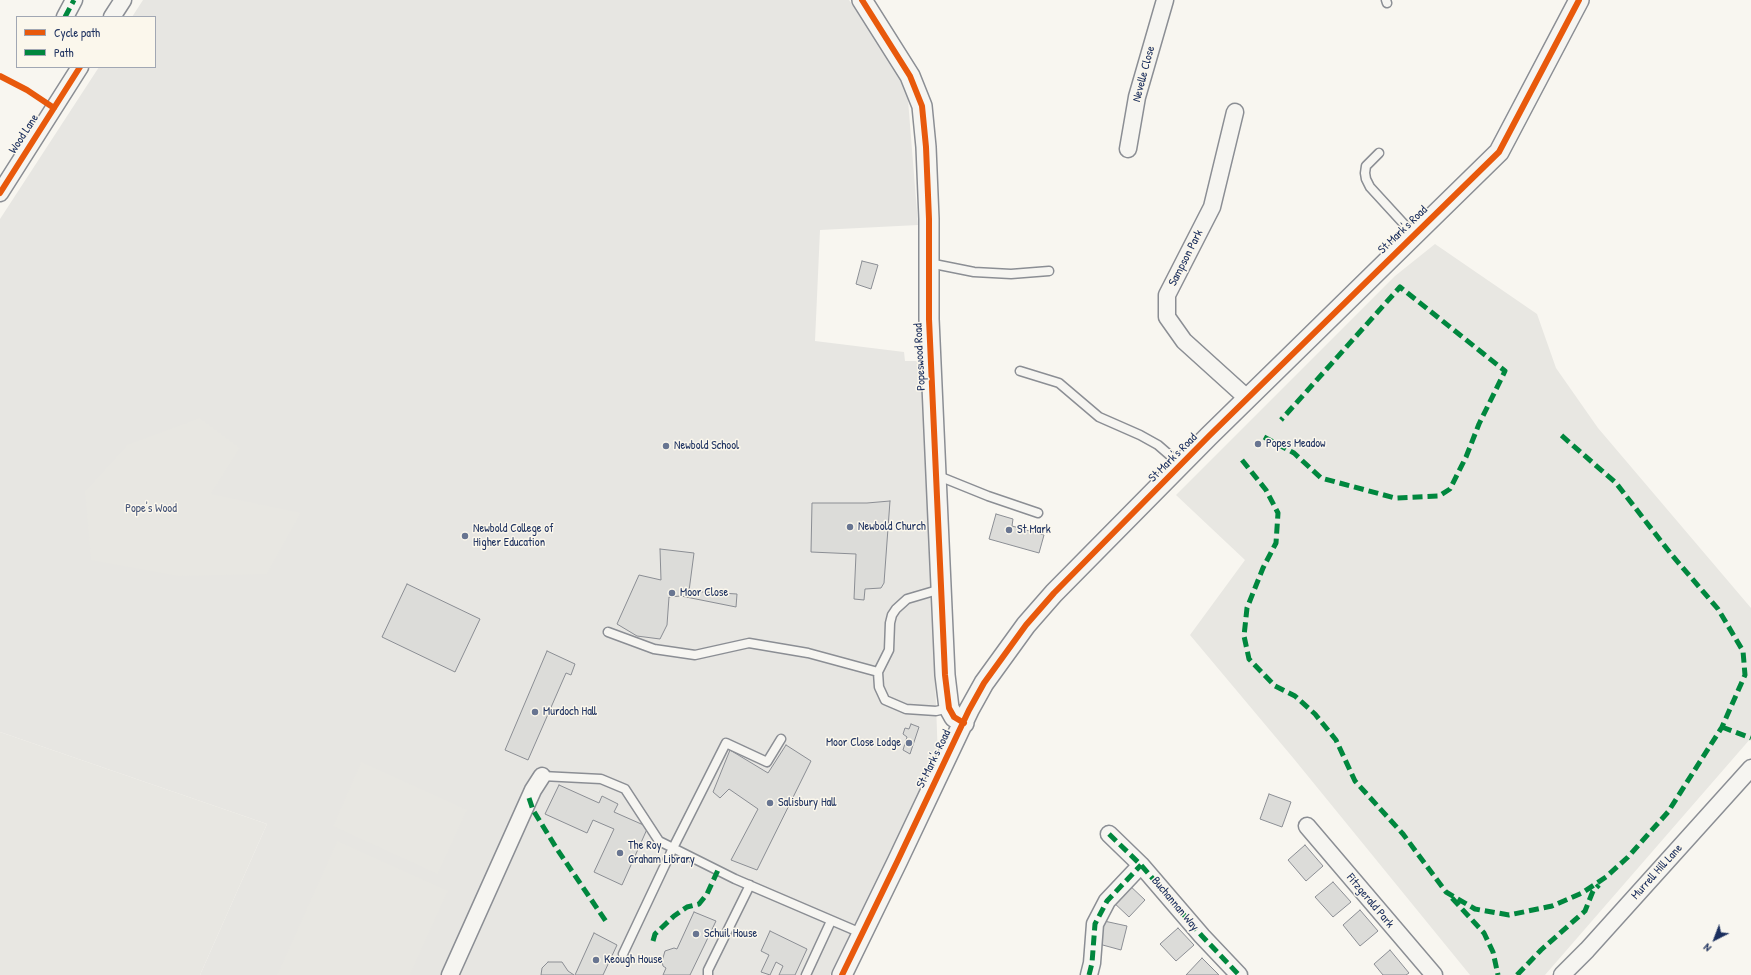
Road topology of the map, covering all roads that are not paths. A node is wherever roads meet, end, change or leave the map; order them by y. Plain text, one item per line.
1 (74, 0) edge
2 (123, 0) edge
3 (862, 0) edge
4 (1165, 0) edge
5 (1579, 0) edge
6 (66, 16) edge
7 (113, 16) edge
8 (79, 68) edge
9 (1235, 112) dead end
10 (1128, 149) dead end
11 (1379, 153) dead end
12 (0, 193) edge
13 (1414, 235) junction
14 (929, 263) junction
15 (1049, 271) dead end
16 (1020, 371) dead end
17 (1248, 398) junction
18 (1181, 465) junction
19 (936, 475) junction
20 (1038, 513) dead end
21 (941, 589) junction
22 (608, 632) dead end
23 (878, 672) junction
24 (949, 708) junction
25 (964, 723) junction
26 (781, 739) dead end
27 (1751, 768) edge
28 (542, 776) joint
29 (1307, 826) dead end
30 (1109, 834) dead end
31 (673, 848) junction
32 (1142, 865) junction
33 (750, 885) junction
34 (831, 921) junction
35 (861, 933) junction
36 (623, 954) dead end
37 (707, 973) edge
38 (450, 975) edge
39 (806, 975) edge
40 (842, 975) edge
41 (1089, 975) edge
42 (1239, 975) edge
43 (1434, 975) edge
44 (1562, 975) edge

1 - 6 street
2 - 7 street
3 - 14 street, Popeswood Road
4 - 10 street, Nevelle Close
5 - 13 street, St Mark's Road
8 - 12 street, Wood Lane
9 - 17 street, Sampson Park
11 - 13 lane
13 - 17 street, St Mark's Road
14 - 15 lane
14 - 19 street, Popeswood Road
16 - 18 lane
17 - 18 street, St Mark's Road
18 - 25 street, St Mark's Road
19 - 20 lane
19 - 21 street, Popeswood Road
21 - 23 lane
21 - 24 street, Popeswood Road
22 - 23 lane
23 - 24 lane
24 - 25 street
25 - 35 street, St Mark's Road
26 - 31 lane
27 - 44 street, Murrell Hill Lane
28 - 31 lane
28 - 38 street
29 - 43 street, Fitzgerald Park
30 - 32 street, Buchannan Way
31 - 33 lane
31 - 36 lane
32 - 41 street
32 - 42 street, Buchannan Way
33 - 34 lane
33 - 37 lane
34 - 35 lane
34 - 39 lane
35 - 40 street, St Mark's Road

